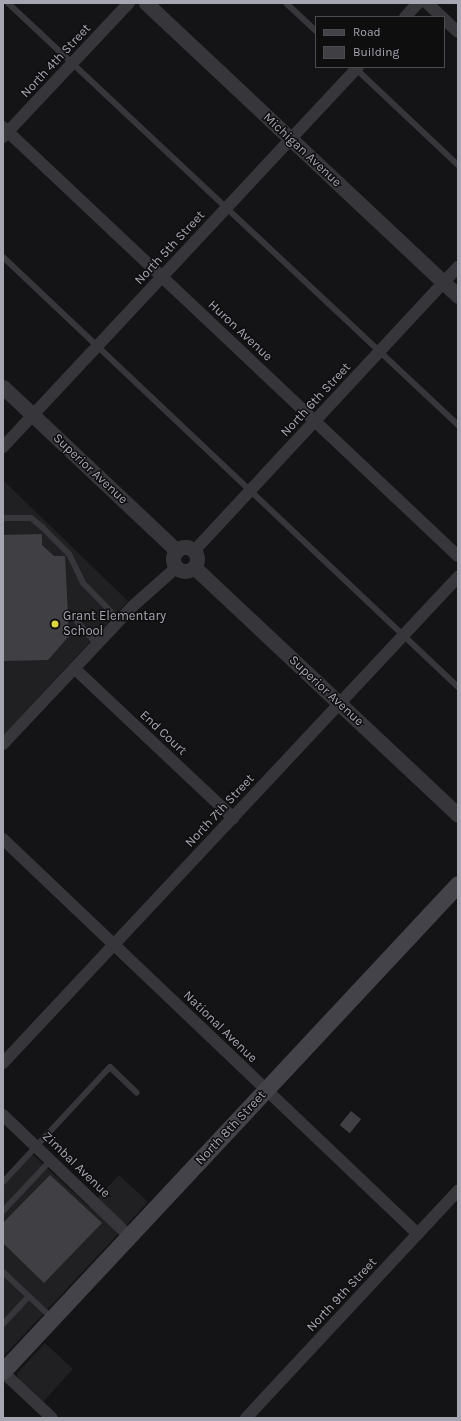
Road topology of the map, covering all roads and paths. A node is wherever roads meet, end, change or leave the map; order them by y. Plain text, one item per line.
1 (8, 3) edge
2 (129, 3) edge
3 (146, 3) edge
4 (286, 3) edge
5 (418, 3) edge
6 (427, 3) edge
7 (406, 16) edge
8 (441, 16) edge
9 (445, 20) edge
10 (315, 30) edge
11 (458, 32) edge
12 (72, 63) junction
13 (356, 68) edge
14 (5, 132) edge
15 (291, 139) junction
16 (458, 165) edge
17 (227, 208) junction
18 (3, 257) edge
19 (458, 267) edge
20 (162, 277) junction
21 (443, 283) junction
22 (458, 296) edge
23 (96, 346) junction
24 (380, 352) junction
25 (3, 387) edge
26 (32, 415) junction
27 (316, 422) junction
28 (458, 425) edge
29 (3, 447) edge
30 (250, 491) junction
31 (3, 518) edge
32 (177, 551) junction
33 (194, 551) junction
34 (458, 556) edge
35 (194, 566) junction
36 (177, 567) junction
37 (458, 577) edge
38 (74, 618) dead end
39 (119, 620) junction
40 (403, 635) junction
41 (97, 644) junction
42 (74, 668) junction
43 (458, 687) edge
44 (339, 703) junction
45 (3, 744) edge
46 (458, 815) edge
47 (233, 818) junction
48 (3, 839) edge
49 (458, 884) edge
50 (115, 944) junction
51 (3, 1063) edge
52 (265, 1091) junction
53 (137, 1093) dead end
54 (3, 1115) edge
55 (36, 1147) junction
56 (50, 1161) junction
57 (3, 1182) edge
58 (458, 1192) edge
59 (3, 1211) edge
60 (418, 1234) junction
61 (129, 1236) junction
62 (4, 1274) edge
63 (29, 1296) junction
64 (52, 1318) junction
65 (3, 1324) edge
66 (3, 1371) edge
67 (52, 1418) edge
68 (246, 1418) edge

1 - 12 lane
2 - 12 street, North 4th Street
3 - 15 street, Michigan Avenue
4 - 10 lane
5 - 7 street
6 - 8 street
9 - 11 street
12 - 14 street, North 4th Street
12 - 17 lane
13 - 15 street, North 5th Street
13 - 16 lane
14 - 20 street, Huron Avenue
15 - 17 street, North 5th Street
15 - 21 street, Michigan Avenue
17 - 20 street, North 5th Street
17 - 24 lane
18 - 23 lane
19 - 21 street, North 6th Street
20 - 23 street, North 5th Street
20 - 27 street, Huron Avenue
21 - 22 street, Michigan Avenue
21 - 24 street, North 6th Street
23 - 26 street, North 5th Street
23 - 30 lane
24 - 27 street, North 6th Street
24 - 28 lane
25 - 26 street, Superior Avenue
26 - 29 street, North 5th Street
26 - 32 street, Superior Avenue
27 - 30 street, North 6th Street
27 - 34 street, Huron Avenue
30 - 33 street, North 6th Street
30 - 40 lane
31 - 39 lane
32 - 33 street
32 - 36 street
33 - 35 street
35 - 36 street
35 - 44 street, Superior Avenue
36 - 39 street
37 - 40 street, North 7th Street
38 - 41 lane
39 - 41 street
40 - 43 lane
40 - 44 street, North 7th Street
41 - 42 street
42 - 45 street
42 - 47 street, End Court
44 - 46 street, Superior Avenue
44 - 47 street, North 7th Street
47 - 50 street, North 7th Street
48 - 50 street, National Avenue
49 - 52 main road, North 8th Street
50 - 51 street, North 7th Street
50 - 52 street, National Avenue
52 - 60 street, National Avenue
52 - 61 main road, North 8th Street
53 - 55 lane
54 - 55 street, Zimbal Avenue
55 - 56 street, Zimbal Avenue
55 - 57 lane
56 - 59 lane
56 - 61 street, Zimbal Avenue
58 - 60 street, North 9th Street
60 - 68 street, North 9th Street
61 - 64 main road, North 8th Street
62 - 63 lane
63 - 64 lane
63 - 65 lane
64 - 66 main road, North 8th Street
66 - 67 street

